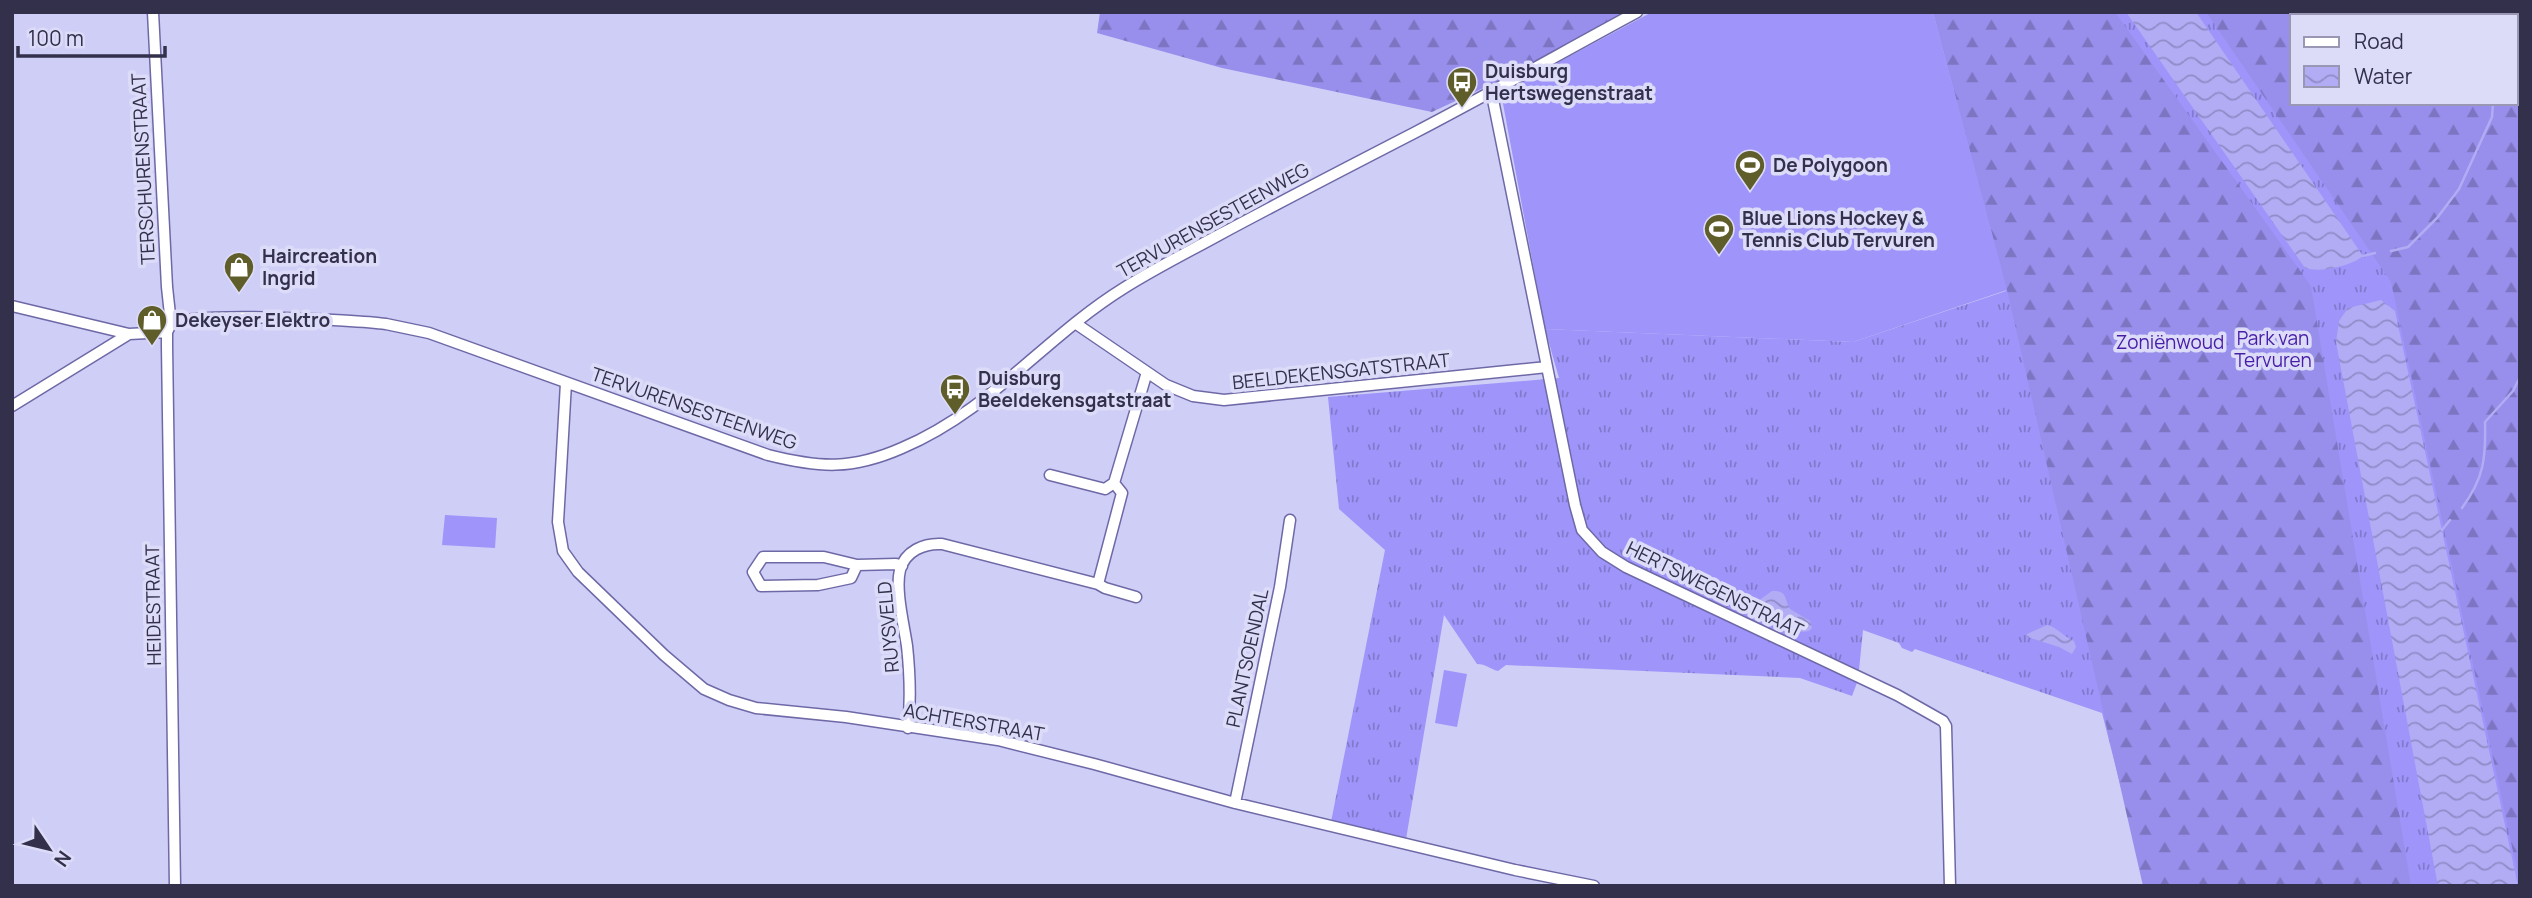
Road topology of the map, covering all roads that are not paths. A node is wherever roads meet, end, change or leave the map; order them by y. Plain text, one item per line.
1 (153, 12) edge
2 (1637, 12) edge
3 (1491, 90) junction
4 (12, 306) edge
5 (1075, 323) junction
6 (169, 328) junction
7 (129, 334) junction
8 (1546, 367) junction
9 (1147, 372) junction
10 (565, 383) junction
11 (12, 406) edge
12 (1050, 475) dead end
13 (1114, 483) junction
14 (1290, 520) dead end
15 (857, 565) junction
16 (902, 566) junction
17 (1098, 584) junction
18 (1136, 597) dead end
19 (908, 728) junction
20 (1235, 803) junction
21 (175, 886) edge
22 (1594, 886) edge
23 (1950, 886) edge

1 - 6 street, TERSCHURENSTRAAT
2 - 3 street, TERVURENSESTEENWEG
3 - 5 street, TERVURENSESTEENWEG
3 - 8 street, HERTSWEGENSTRAAT
4 - 7 street
5 - 9 street, BEELDEKENSGATSTRAAT
5 - 10 street, TERVURENSESTEENWEG
6 - 7 street, TERVURENSESTEENWEG
6 - 10 street, TERVURENSESTEENWEG
6 - 21 street, HEIDESTRAAT
7 - 11 street
8 - 9 street, BEELDEKENSGATSTRAAT
8 - 23 street, HERTSWEGENSTRAAT
9 - 13 street
10 - 19 street, ACHTERSTRAAT
12 - 13 street
13 - 17 street
14 - 20 street, PLANTSOENDAL
15 - 15 street
15 - 16 street
16 - 17 street, RUYSVELD
16 - 19 street, RUYSVELD
17 - 18 street, RUYSVELD
19 - 20 street, ACHTERSTRAAT
20 - 22 street, ACHTERSTRAAT

